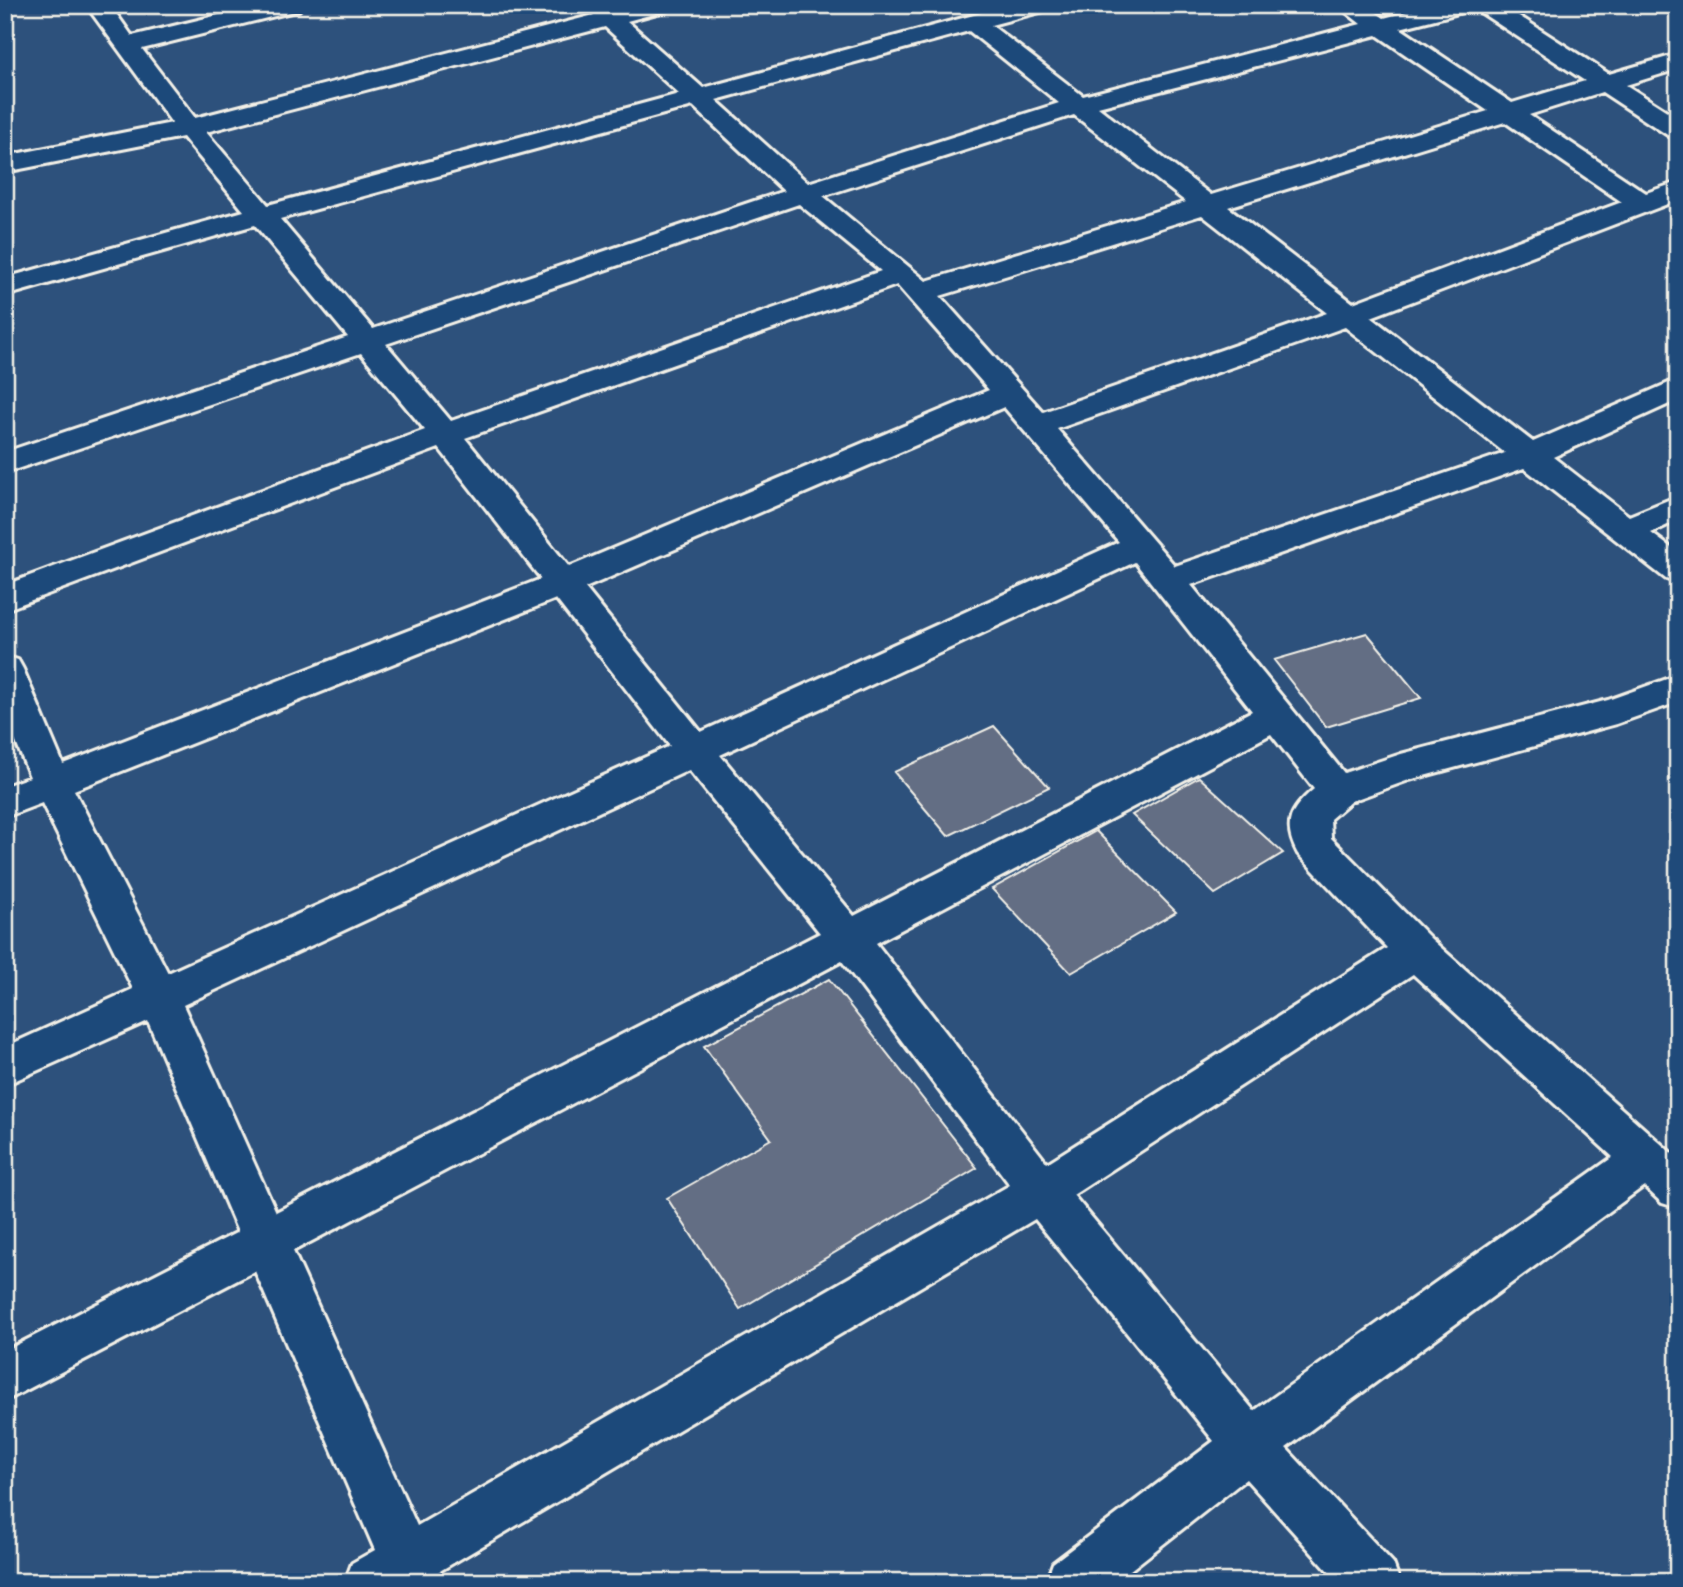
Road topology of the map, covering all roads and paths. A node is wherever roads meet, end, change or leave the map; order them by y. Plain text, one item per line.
1 (98, 5) edge
2 (291, 5) edge
3 (660, 5) edge
4 (1038, 5) edge
5 (1349, 5) edge
6 (1462, 5) edge
7 (1485, 5) edge
8 (604, 12) edge
9 (973, 23) junction
10 (1381, 26) junction
11 (126, 45) junction
12 (1678, 61) edge
13 (1606, 82) junction
14 (698, 96) junction
15 (1081, 104) junction
16 (1505, 112) junction
17 (189, 128) junction
18 (1678, 130) edge
19 (5, 164) edge
20 (1678, 190) edge
21 (804, 193) junction
22 (1643, 203) junction
23 (1207, 204) junction
24 (261, 215) junction
25 (911, 283) junction
26 (5, 287) edge
27 (1347, 316) junction
28 (368, 340) junction
29 (1678, 388) edge
30 (1009, 394) junction
31 (1038, 425) junction
32 (445, 434) junction
33 (1530, 455) junction
34 (5, 463) edge
35 (1678, 507) edge
36 (1626, 531) junction
37 (1141, 546) junction
38 (1678, 571) edge
39 (1167, 581) junction
40 (564, 583) junction
41 (5, 598) edge
42 (5, 669) edge
43 (1678, 688) edge
44 (1276, 715) junction
45 (695, 751) junction
46 (52, 785) junction
47 (1337, 791) junction
48 (5, 802) edge
49 (848, 938) junction
50 (1416, 950) junction
51 (159, 998) junction
52 (5, 1068) edge
53 (1662, 1174) edge
54 (1041, 1191) junction
55 (266, 1243) junction
56 (5, 1377) edge
57 (1249, 1445) junction
58 (397, 1575) edge
59 (1072, 1582) edge
60 (1374, 1582) edge

1 - 11 street
2 - 11 street
3 - 8 street
4 - 9 street
5 - 10 street
6 - 10 street
7 - 13 street
8 - 14 street
8 - 17 street
9 - 14 street
9 - 15 street
10 - 15 street
10 - 16 street
11 - 17 street
12 - 13 street
13 - 16 street
13 - 18 street
14 - 21 street
14 - 24 street
15 - 21 street
15 - 23 street
16 - 22 street
16 - 23 street
17 - 19 street
17 - 24 street
20 - 22 street
21 - 25 street
21 - 28 street
22 - 27 street
23 - 25 street
23 - 27 street
24 - 26 street
24 - 28 street
25 - 30 street
25 - 32 street
27 - 31 street
27 - 33 street
28 - 32 street
28 - 34 street
29 - 33 street
30 - 31 street
30 - 40 street
31 - 37 street
32 - 40 street
32 - 41 street
33 - 36 street
33 - 39 street
35 - 36 street
36 - 38 street
37 - 39 street
37 - 45 street
39 - 44 street
40 - 45 street
40 - 46 street
42 - 46 street
43 - 47 street
44 - 47 street
44 - 49 street
45 - 49 street
45 - 51 street
46 - 48 street
46 - 51 street
47 - 50 street
49 - 54 street
49 - 55 street
50 - 53 street
50 - 54 street
51 - 52 street
51 - 55 street
53 - 57 street
54 - 57 street
54 - 58 street
55 - 56 street
55 - 58 street
57 - 59 street
57 - 60 street

